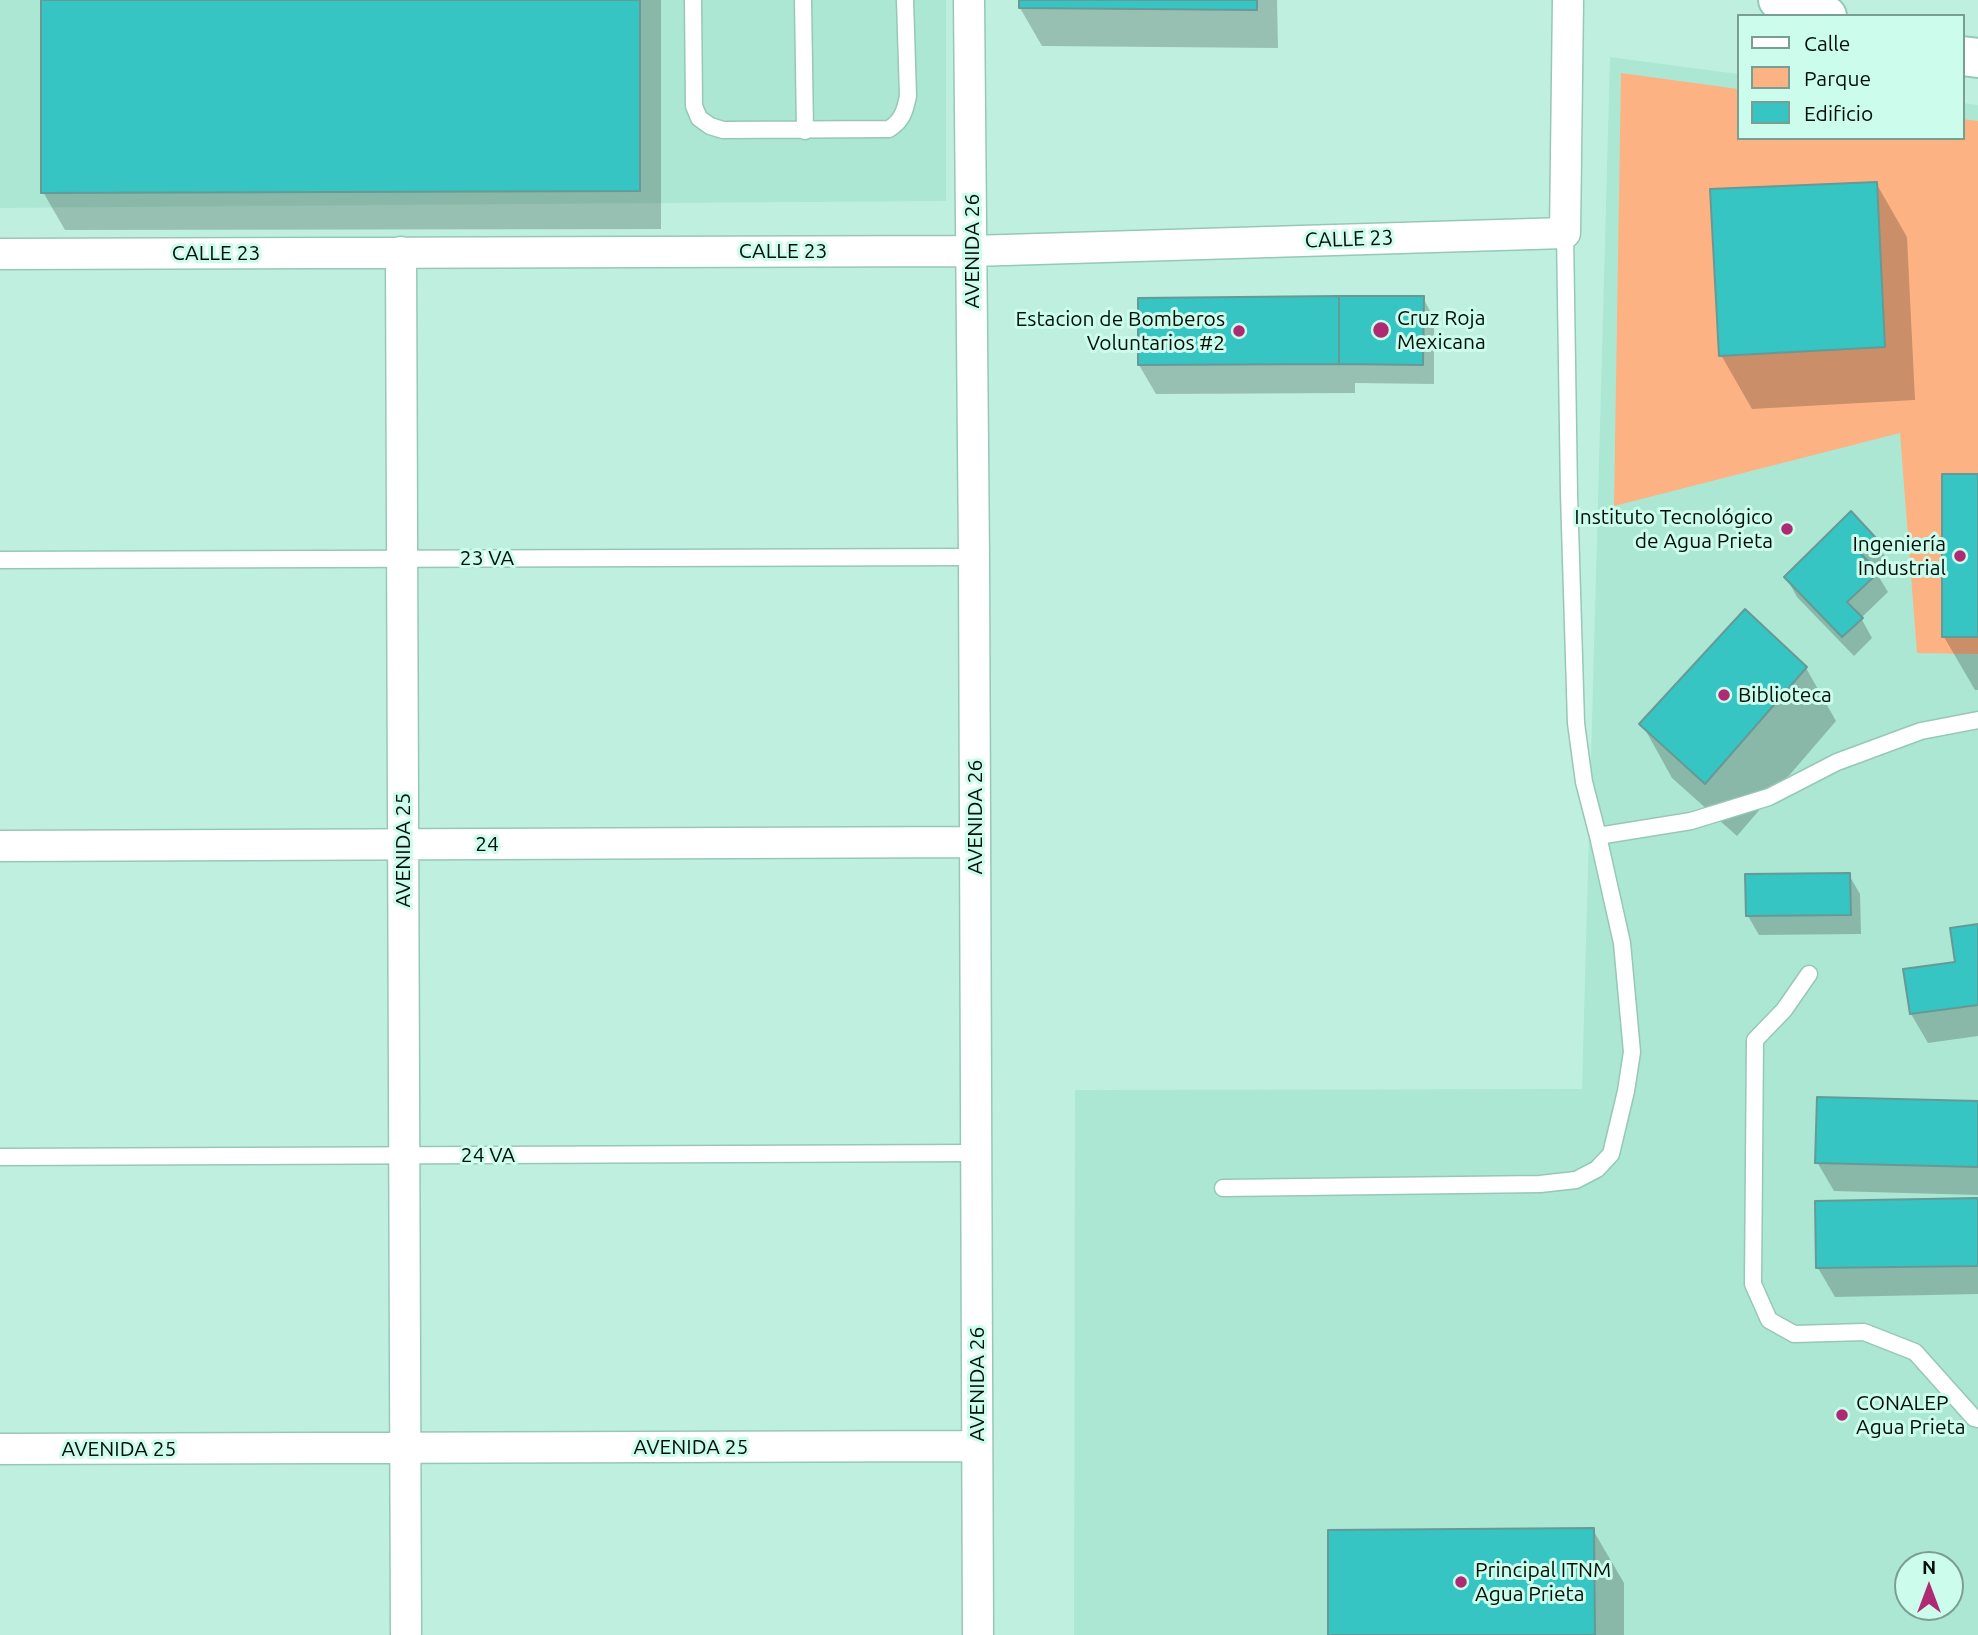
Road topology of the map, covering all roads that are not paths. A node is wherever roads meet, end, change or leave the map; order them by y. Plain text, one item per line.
1 (693, 0) edge
2 (803, 0) edge
3 (905, 0) edge
4 (969, 0) edge
5 (1568, 0) edge
6 (1778, 0) edge
7 (1821, 14) edge
8 (805, 131) junction
9 (1565, 233) junction
10 (972, 250) junction
11 (401, 253) junction
12 (0, 254) edge
13 (974, 556) junction
14 (402, 559) junction
15 (0, 560) edge
16 (1978, 720) edge
17 (1598, 836) junction
18 (975, 842) junction
19 (403, 844) junction
20 (0, 846) edge
21 (1809, 974) dead end
22 (976, 1153) junction
23 (405, 1155) junction
24 (0, 1157) edge
25 (1223, 1188) dead end
26 (1978, 1419) edge
27 (977, 1446) junction
28 (406, 1448) junction
29 (0, 1449) edge
30 (406, 1635) edge
31 (978, 1635) edge

1 - 8 lane
2 - 8 lane
3 - 8 lane
4 - 10 street, AVENIDA 26
5 - 9 street
6 - 7 main road
9 - 10 street, CALLE 23
9 - 17 lane
10 - 11 street, CALLE 23
10 - 13 street, AVENIDA 26
11 - 12 street, CALLE 23
11 - 14 street, AVENIDA 25
13 - 14 lane, 23 VA
13 - 18 street, AVENIDA 26
14 - 15 lane, 23 VA
14 - 19 street, AVENIDA 25
16 - 17 lane
17 - 25 lane
18 - 19 street, 24
18 - 22 street, AVENIDA 26
19 - 20 street, 24
19 - 23 street, AVENIDA 25
21 - 26 lane
22 - 23 lane, 24 VA
22 - 27 street, AVENIDA 26
23 - 24 lane, 24 VA
23 - 28 street, AVENIDA 25
27 - 28 street, AVENIDA 25
27 - 31 street, AVENIDA 26
28 - 29 street, AVENIDA 25
28 - 30 street, AVENIDA 25

